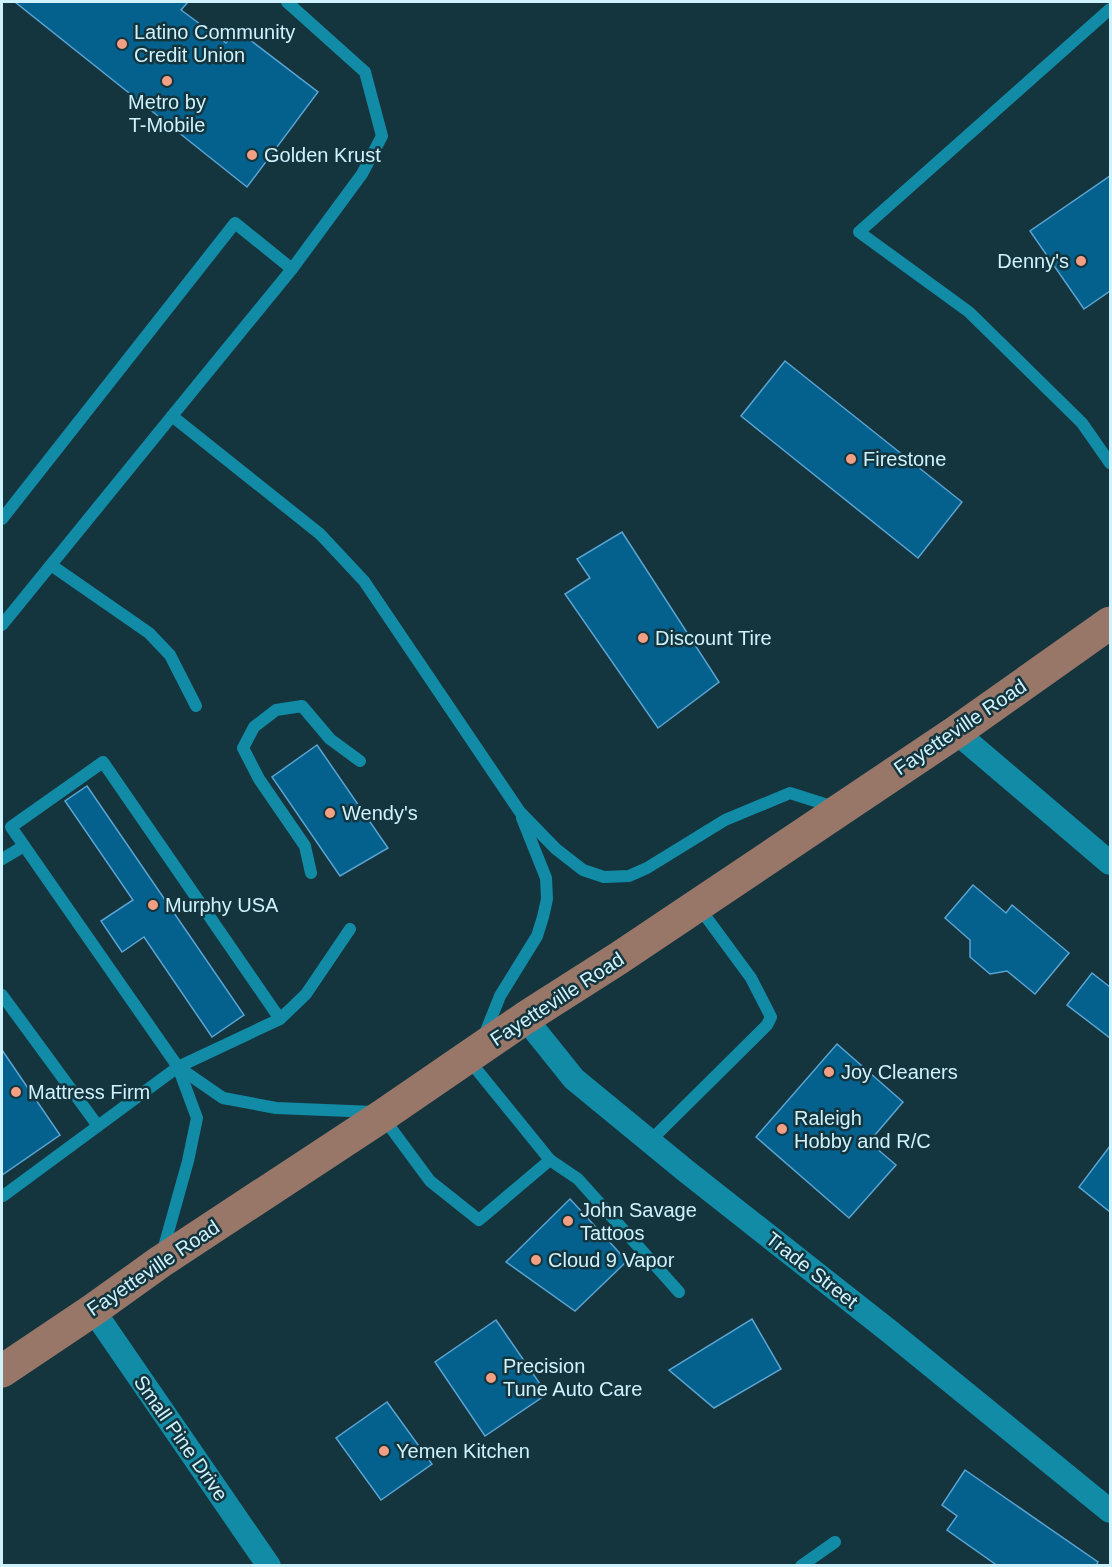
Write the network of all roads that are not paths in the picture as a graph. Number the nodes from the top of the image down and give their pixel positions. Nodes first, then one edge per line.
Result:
1 (286, 2) edge
2 (1110, 9) edge
3 (292, 269) junction
4 (172, 416) junction
5 (1110, 462) edge
6 (2, 519) edge
7 (51, 565) junction
8 (1110, 623) edge
9 (2, 625) edge
10 (196, 706) dead end
11 (956, 732) junction
12 (360, 760) dead end
13 (840, 809) junction
14 (520, 812) junction
15 (24, 846) junction
16 (2, 859) edge
17 (1110, 863) edge
18 (311, 873) dead end
19 (698, 905) junction
20 (350, 930) dead end
21 (2, 995) edge
22 (525, 1018) junction
23 (280, 1019) junction
24 (473, 1054) junction
25 (178, 1068) junction
26 (385, 1114) junction
27 (98, 1126) junction
28 (650, 1141) junction
29 (550, 1160) junction
30 (3, 1196) dead end
31 (160, 1262) junction
32 (679, 1292) dead end
33 (93, 1310) junction
34 (2, 1371) edge
35 (1110, 1511) edge
36 (835, 1542) dead end
37 (269, 1566) edge
38 (801, 1566) edge

1 - 3 lane
2 - 5 lane
3 - 4 lane
3 - 6 lane
4 - 7 lane
4 - 14 lane
7 - 9 lane
7 - 10 lane
8 - 11 highway, Fayetteville Road
11 - 13 highway, Fayetteville Road
11 - 17 street
12 - 18 lane
13 - 14 lane
13 - 19 highway, Fayetteville Road
14 - 24 lane
15 - 16 lane
15 - 23 lane
15 - 25 lane
19 - 22 highway, Fayetteville Road
19 - 28 lane
20 - 23 lane
21 - 27 lane
22 - 24 highway, Fayetteville Road
22 - 28 street, Trade Street
23 - 25 lane
24 - 26 highway, Fayetteville Road
24 - 29 lane
25 - 26 lane
25 - 27 lane
25 - 31 lane
26 - 29 lane
26 - 31 highway, Fayetteville Road
27 - 30 lane
28 - 35 street, Trade Street
29 - 32 lane
31 - 33 highway, Fayetteville Road
33 - 34 highway, Fayetteville Road
33 - 37 street, Small Pine Drive
36 - 38 lane

